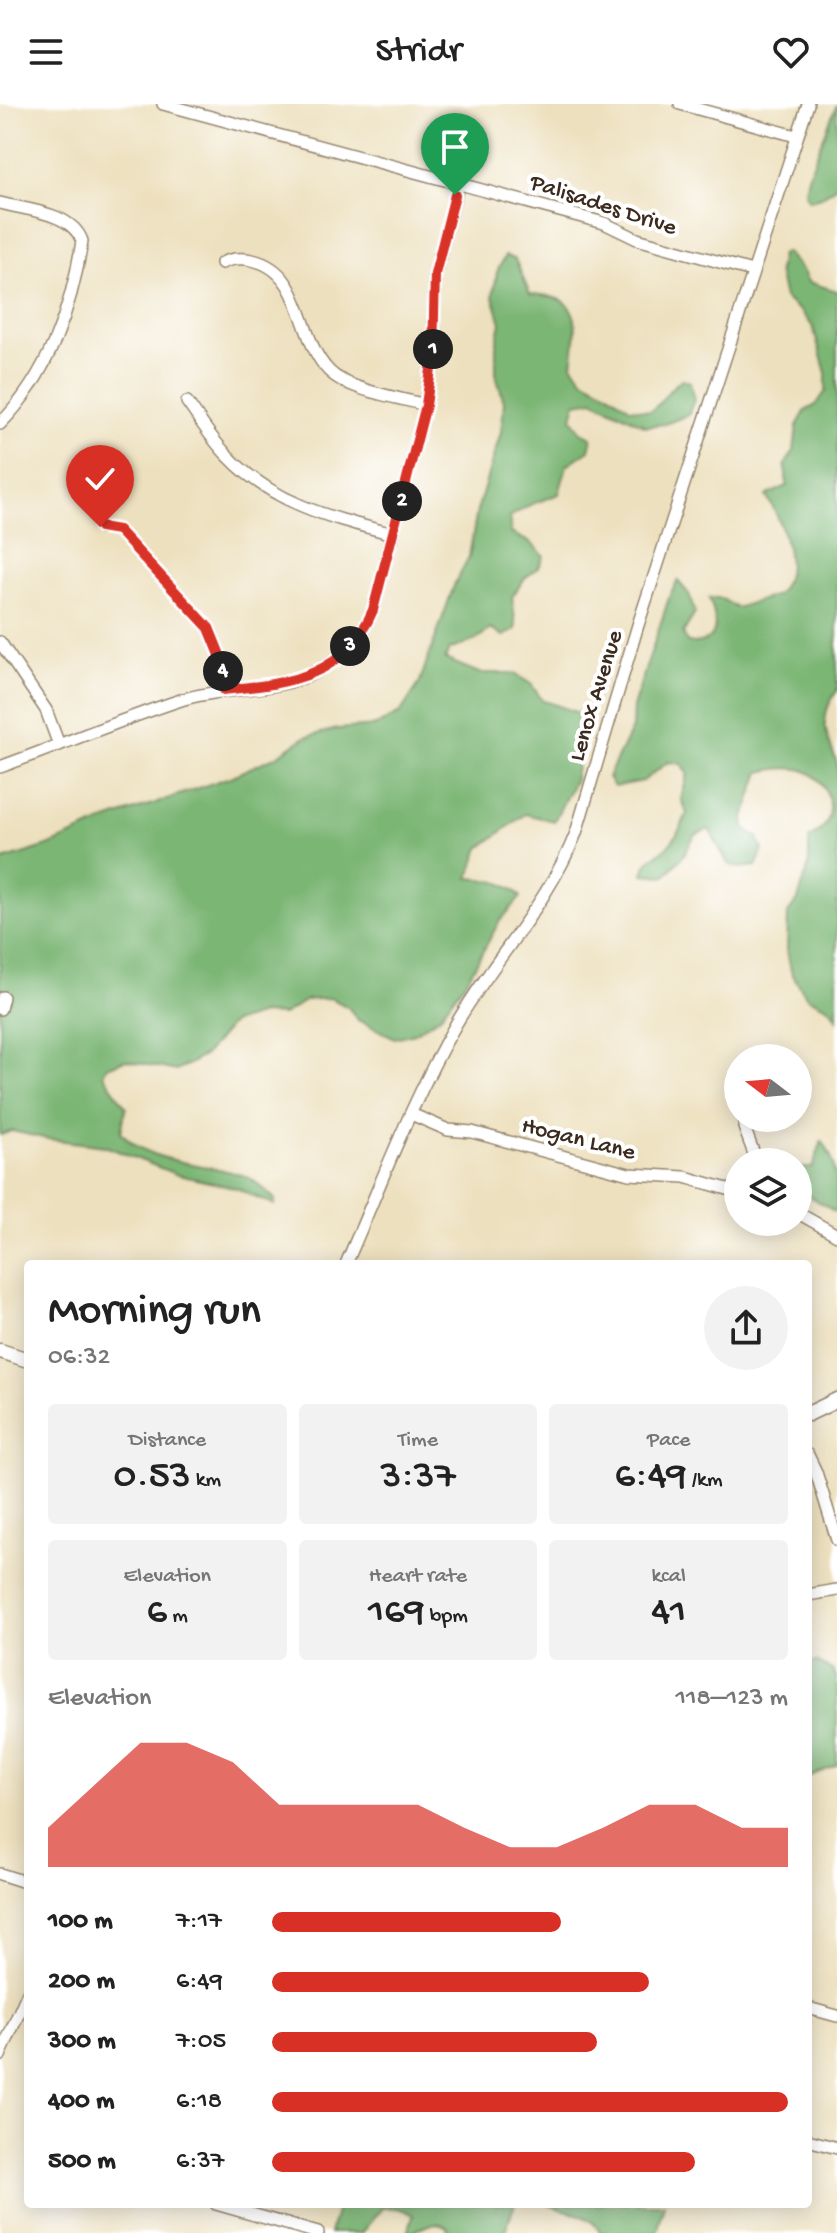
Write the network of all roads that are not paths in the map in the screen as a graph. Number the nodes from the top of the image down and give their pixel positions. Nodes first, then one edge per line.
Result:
1 (163, 104) edge
2 (680, 104) edge
3 (808, 104) edge
4 (796, 136) junction
5 (459, 182) junction
6 (0, 203) edge
7 (222, 263) dead end
8 (752, 271) junction
9 (187, 402) dead end
10 (426, 405) junction
11 (0, 424) edge
12 (100, 527) dead end
13 (393, 534) junction
14 (0, 642) edge
15 (224, 690) junction
16 (59, 745) junction
17 (0, 767) edge
18 (3, 997) dead end
19 (0, 1009) edge
20 (411, 1114) junction
21 (724, 1188) edge
22 (812, 1221) edge
23 (837, 1235) edge
24 (348, 1260) edge
25 (0, 1351) edge
26 (24, 1359) edge
27 (837, 1400) edge
28 (812, 1412) edge
29 (812, 1464) edge
30 (837, 1540) edge
31 (837, 1590) edge
32 (812, 1594) edge
33 (0, 1874) edge
34 (24, 1882) edge
35 (24, 2001) edge
36 (812, 2009) edge
37 (837, 2016) edge
38 (0, 2056) edge
39 (812, 2141) edge
40 (837, 2148) edge
41 (230, 2208) edge
42 (318, 2233) edge

1 - 5 street, Palisades Drive
2 - 4 street
3 - 4 street, Lenox Avenue
4 - 8 street, Lenox Avenue
5 - 8 street, Palisades Drive
5 - 10 street
6 - 11 street
7 - 10 street
8 - 20 street, Lenox Avenue
9 - 13 street
10 - 13 street
12 - 15 street
13 - 15 street
14 - 16 street
15 - 16 street
16 - 17 street
18 - 19 street
20 - 21 street, Hogan Lane
20 - 24 street, Lenox Avenue
22 - 23 street
25 - 26 main road
27 - 28 main road
29 - 30 street
31 - 32 street
33 - 34 street
35 - 38 street
36 - 37 street
39 - 40 street
41 - 42 street

